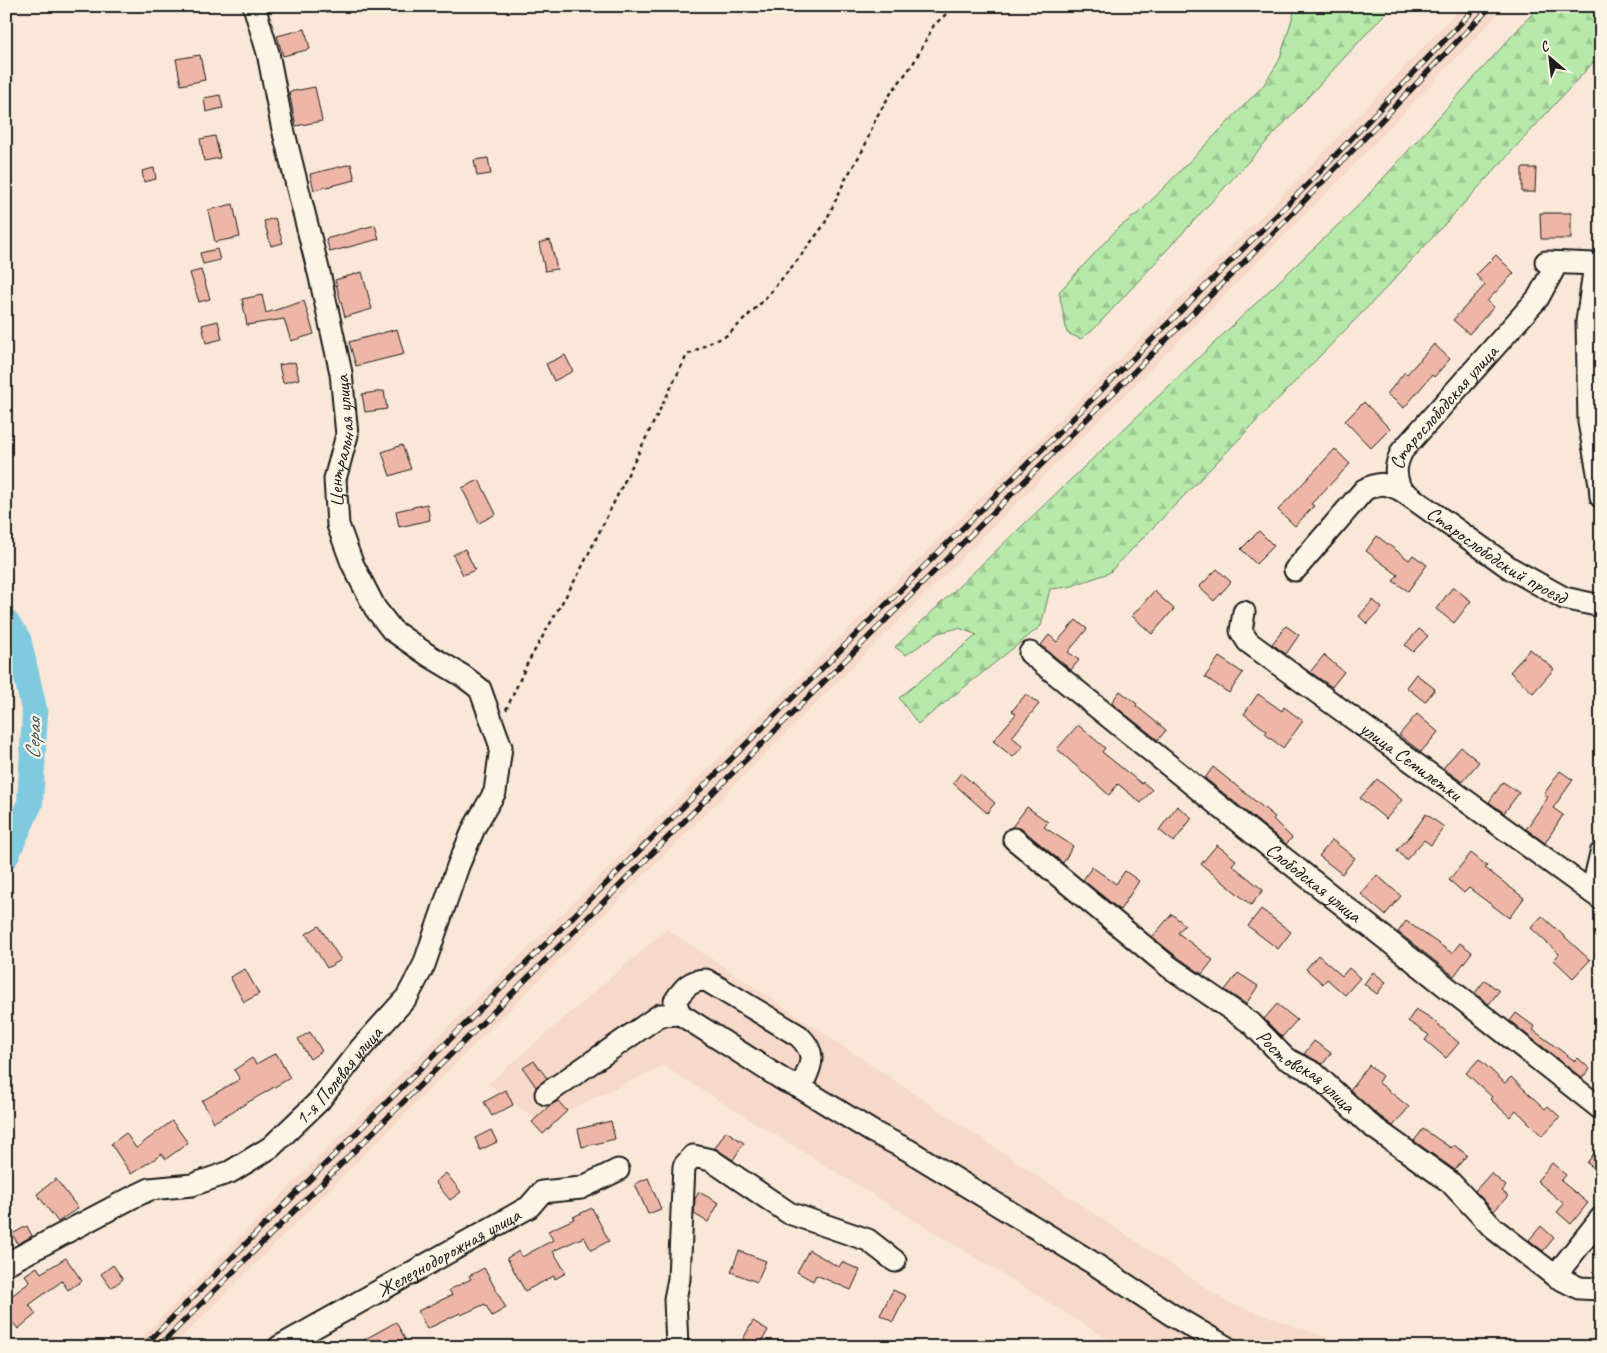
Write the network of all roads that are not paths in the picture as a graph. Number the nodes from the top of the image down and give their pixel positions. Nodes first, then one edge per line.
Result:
1 (254, 6) edge
2 (1598, 263) edge
3 (1401, 490) junction
4 (1601, 497) edge
5 (1295, 570) dead end
6 (1601, 606) edge
7 (1244, 612) dead end
8 (1030, 653) dead end
9 (496, 732) joint
10 (1014, 840) dead end
11 (1601, 853) edge
12 (1596, 895) edge
13 (680, 1014) junction
14 (801, 1088) junction
15 (546, 1094) dead end
16 (1601, 1109) edge
17 (618, 1170) dead end
18 (1601, 1218) edge
19 (895, 1261) dead end
20 (6, 1264) edge
21 (1555, 1276) junction
22 (1601, 1289) edge
23 (279, 1347) edge
24 (678, 1347) edge
25 (1226, 1347) edge

1 - 9 street, Центральная улица
2 - 3 street, Старослободская улица
2 - 4 street, Старослободская улица
3 - 5 street, Старослободская улица
3 - 6 street, Старослободский проезд
7 - 12 street, улица Семилетки
8 - 16 street, Слободская улица
9 - 20 street, 1-я Полевая улица
10 - 21 street, Ростовская улица
11 - 12 street
13 - 14 street
13 - 14 street
13 - 15 street
14 - 25 street
17 - 23 street, Железнодорожная улица
18 - 21 street
19 - 24 street
21 - 22 street, Ростовская улица

